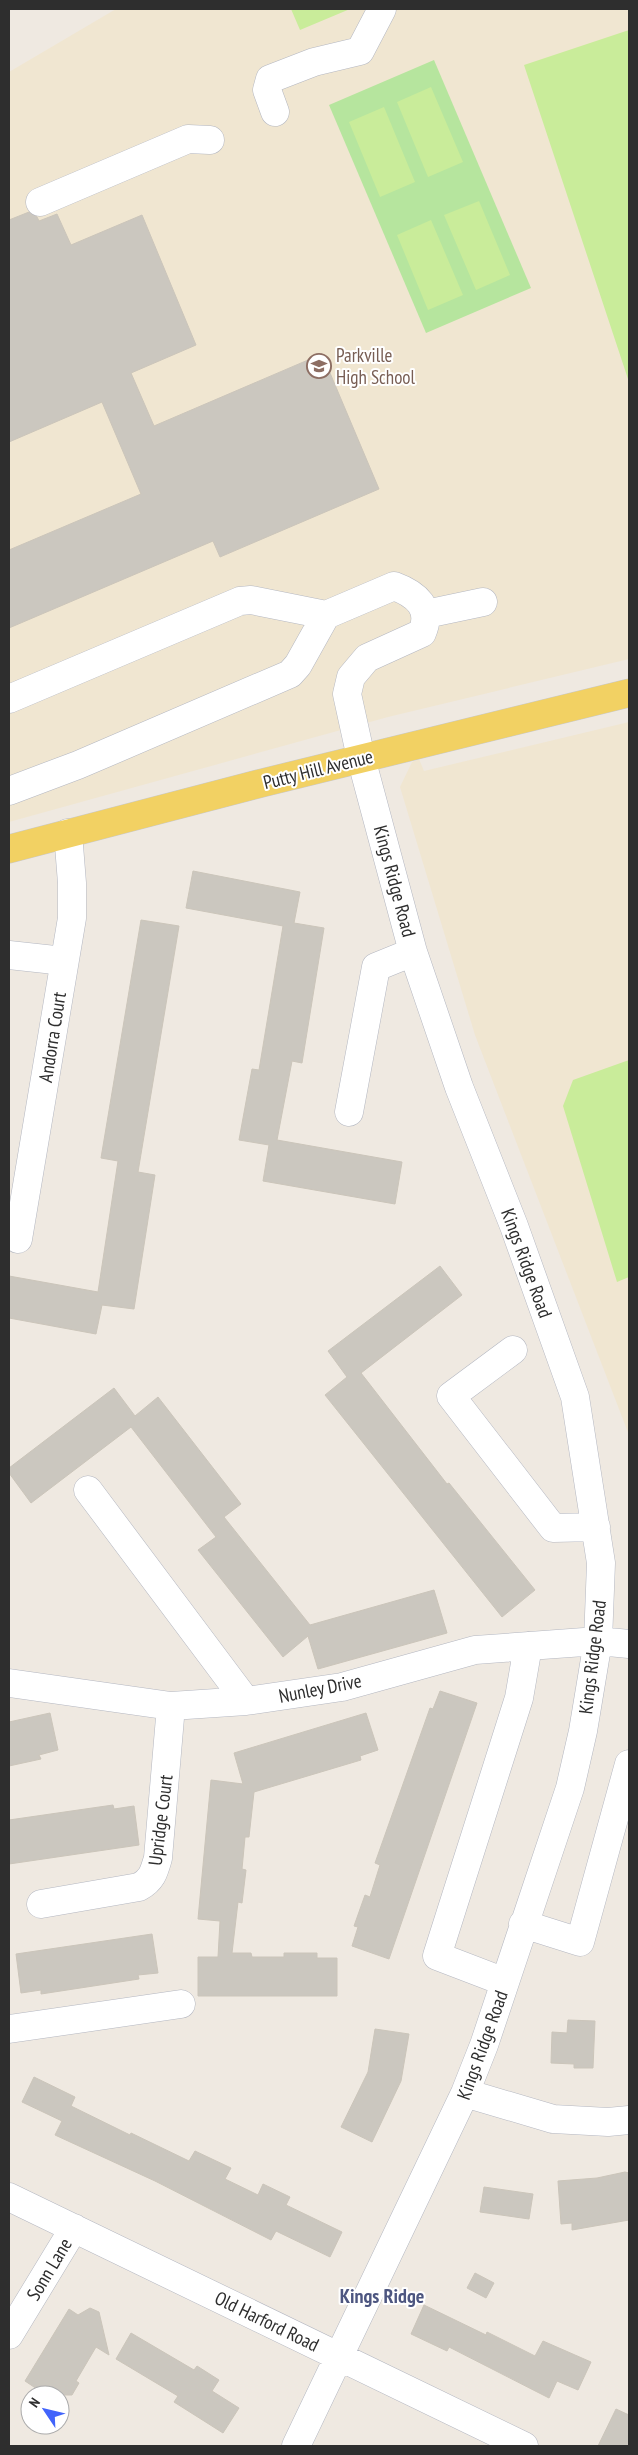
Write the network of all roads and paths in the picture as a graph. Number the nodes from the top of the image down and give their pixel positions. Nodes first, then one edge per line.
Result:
1 (382, 9) edge
2 (275, 112) dead end
3 (210, 140) dead end
4 (40, 202) dead end
5 (484, 602) dead end
6 (426, 614) junction
7 (326, 615) junction
8 (629, 693) edge
9 (9, 699) edge
10 (361, 758) junction
11 (9, 791) edge
12 (68, 834) junction
13 (9, 849) edge
14 (413, 952) junction
15 (9, 956) edge
16 (64, 961) junction
17 (349, 1112) dead end
18 (18, 1239) dead end
19 (513, 1350) dead end
20 (88, 1490) dead end
21 (596, 1527) junction
22 (598, 1642) junction
23 (629, 1644) edge
24 (528, 1646) junction
25 (9, 1683) edge
26 (246, 1701) junction
27 (172, 1706) junction
28 (629, 1764) edge
29 (41, 1904) dead end
30 (523, 1924) junction
31 (505, 1982) junction
32 (181, 2004) dead end
33 (9, 2029) edge
34 (465, 2094) junction
35 (629, 2120) edge
36 (9, 2197) edge
37 (74, 2228) junction
38 (9, 2335) edge
39 (340, 2356) junction
40 (296, 2446) edge
41 (524, 2446) edge

1 - 2 street
3 - 4 street
5 - 6 street
6 - 7 street
6 - 10 street, Kings Ridge Road
7 - 9 street
7 - 11 street
8 - 10 main road, Putty Hill Avenue
10 - 12 main road, Putty Hill Avenue
10 - 14 street, Kings Ridge Road
12 - 13 main road, Putty Hill Avenue
12 - 16 street, Andorra Court
14 - 17 street
14 - 21 street, Kings Ridge Road
15 - 16 street
16 - 18 street, Andorra Court
19 - 21 street
20 - 26 street
21 - 22 street, Kings Ridge Road
22 - 23 street, Nunley Drive
22 - 24 street, Nunley Drive
22 - 30 street, Kings Ridge Road
24 - 26 street, Nunley Drive
24 - 31 street
25 - 27 street, Nunley Drive
26 - 27 street, Nunley Drive
27 - 29 street, Upridge Court
28 - 30 street
30 - 31 street, Kings Ridge Road
31 - 34 street, Kings Ridge Road
32 - 33 street
34 - 35 street
34 - 39 street, Kings Ridge Road
36 - 37 street, Old Harford Road
37 - 38 street, Sonn Lane
37 - 39 street, Old Harford Road
39 - 40 street, Kings Ridge Road
39 - 41 street, Old Harford Road

